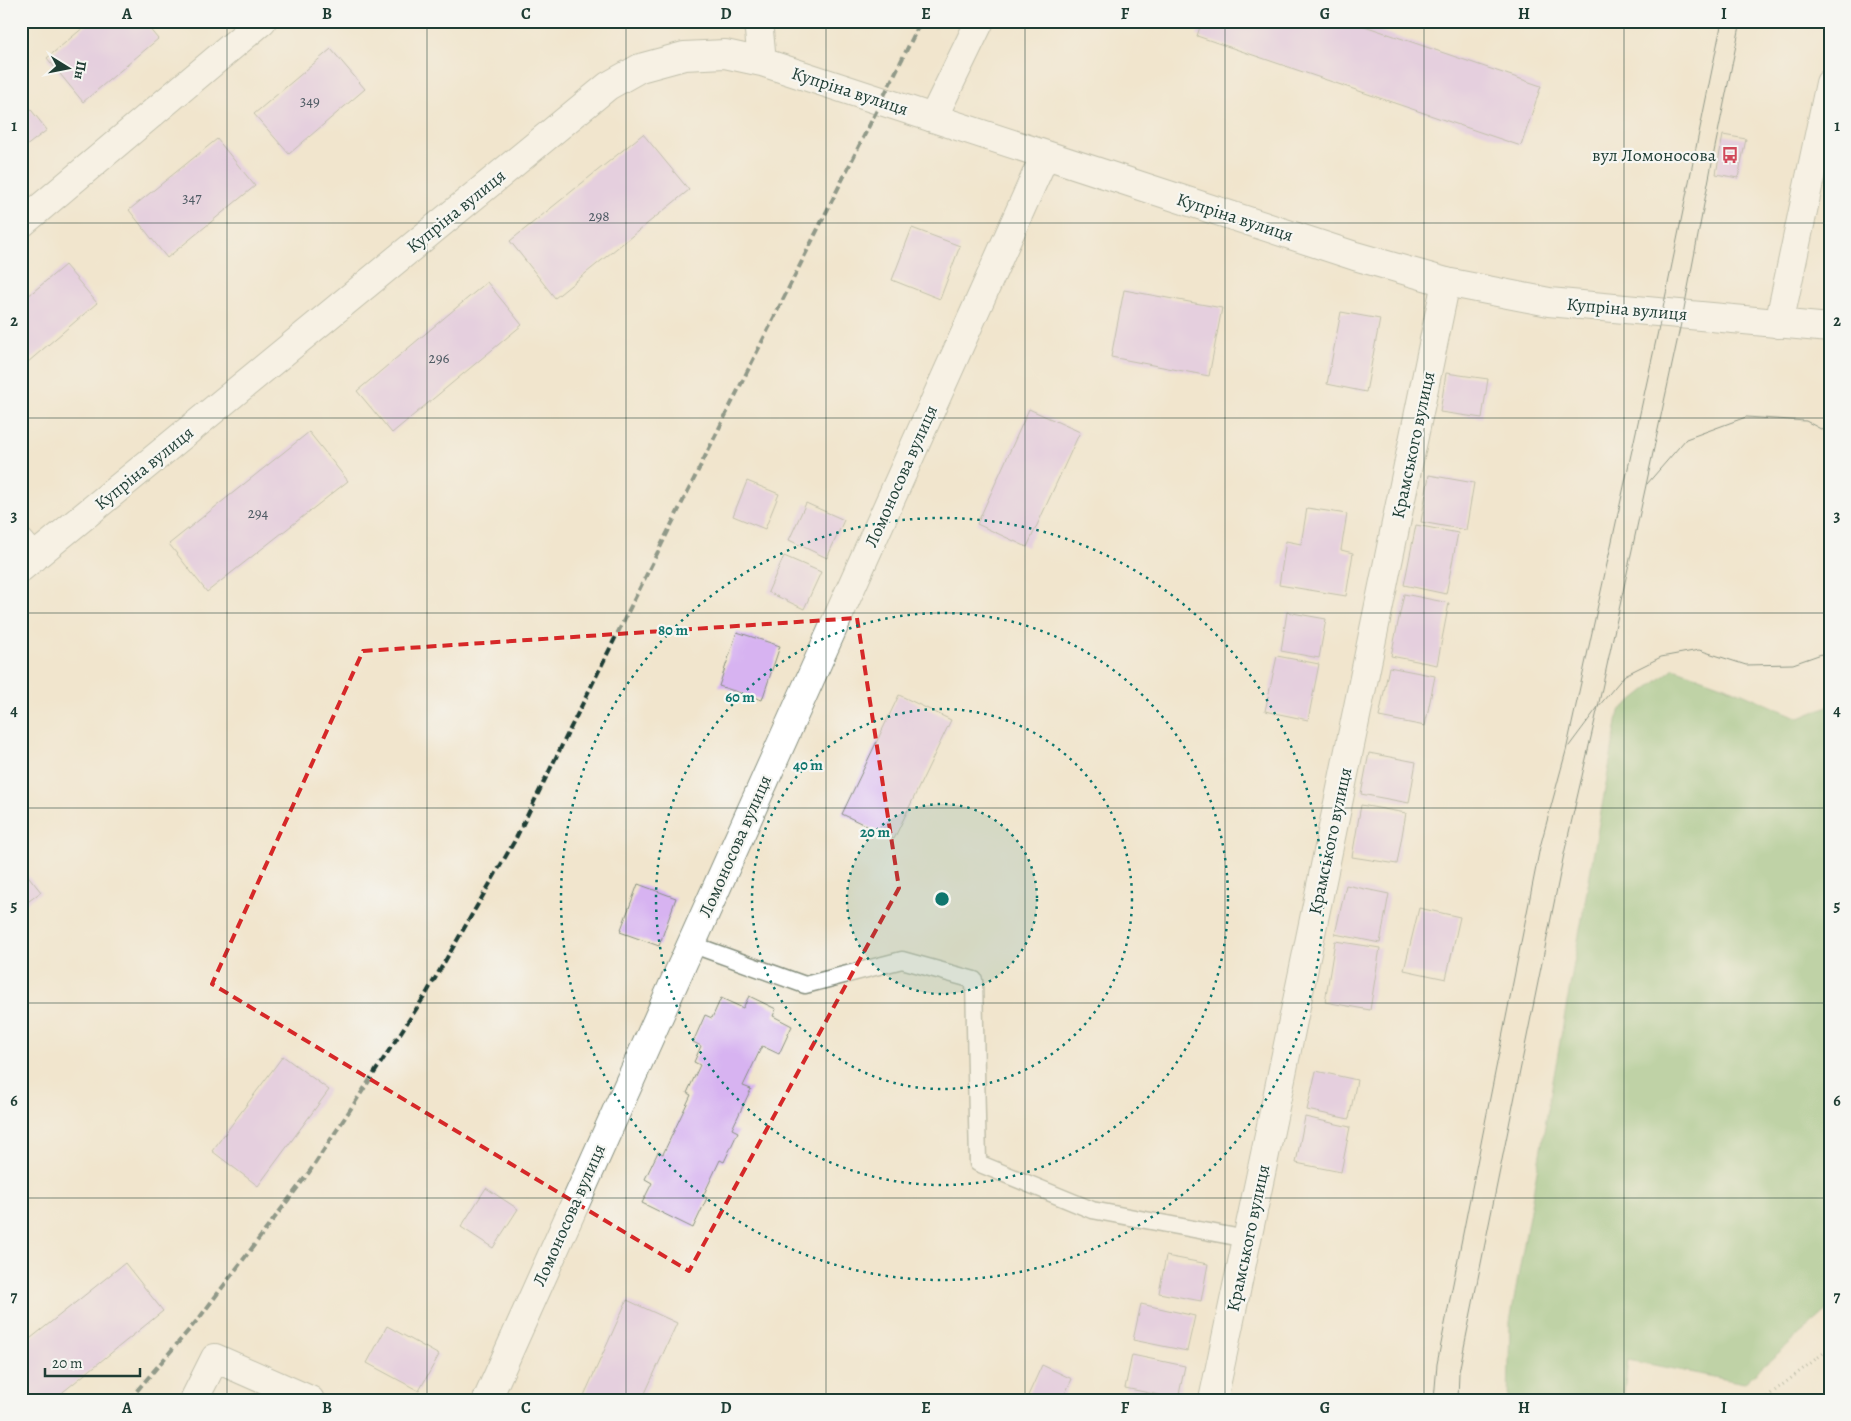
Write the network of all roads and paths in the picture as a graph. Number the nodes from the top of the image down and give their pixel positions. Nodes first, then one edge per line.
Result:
1 (262, 21) edge
2 (758, 21) edge
3 (980, 21) edge
4 (762, 62) junction
5 (1830, 83) edge
6 (933, 118) junction
7 (1045, 155) junction
8 (21, 224) edge
9 (1446, 282) junction
10 (1779, 324) junction
11 (1830, 328) edge
12 (26, 557) edge
13 (691, 944) junction
14 (1247, 1239) junction
15 (1830, 1348) edge
16 (194, 1400) edge
17 (310, 1400) edge
18 (487, 1400) edge
19 (1213, 1400) edge
20 (1764, 1400) edge

1 - 8 street
2 - 4 street
3 - 6 street
4 - 6 street, Купріна вулиця
4 - 12 street, Купріна вулиця
5 - 10 street
6 - 7 street, Купріна вулиця
7 - 9 street, Купріна вулиця
7 - 13 street, Ломоносова вулиця
9 - 10 street, Купріна вулиця
9 - 14 street, Крамського вулиця
10 - 11 street, Купріна вулиця
13 - 14 lane
13 - 18 street, Ломоносова вулиця
14 - 19 street, Крамського вулиця
15 - 20 path
16 - 17 street

